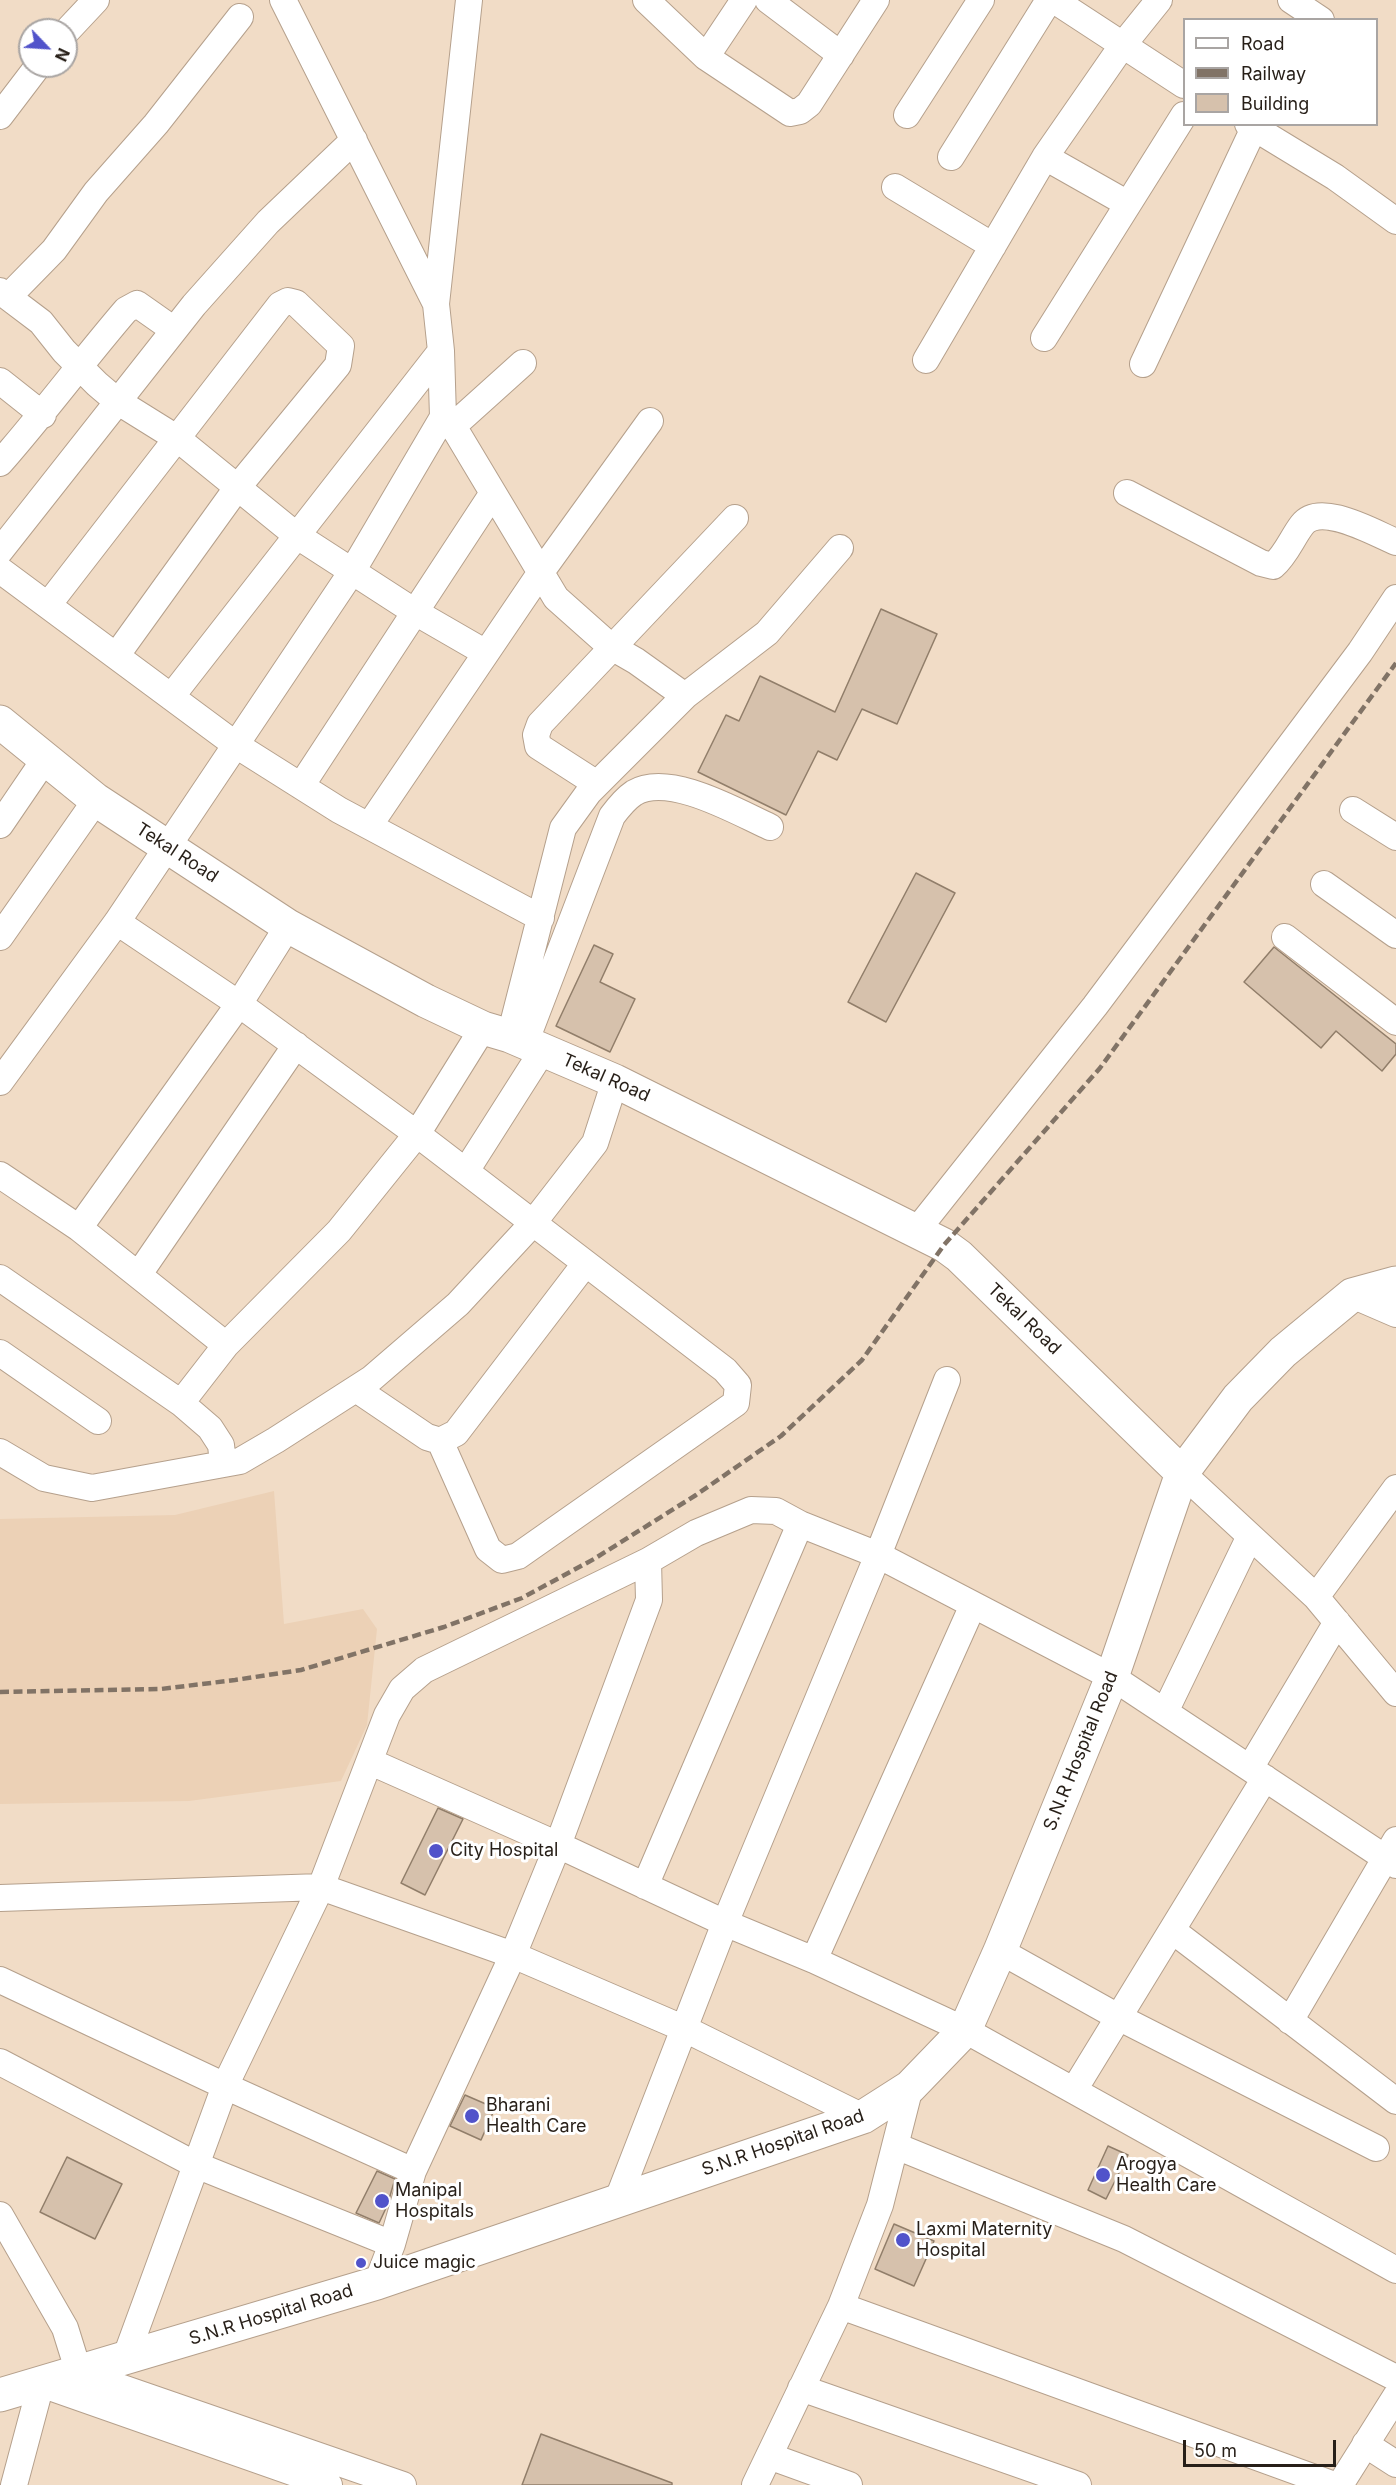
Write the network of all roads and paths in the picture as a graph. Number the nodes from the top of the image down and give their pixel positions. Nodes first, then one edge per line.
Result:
1 (96, 0) edge
2 (283, 0) edge
3 (469, 0) edge
4 (646, 0) edge
5 (744, 0) edge
6 (768, 0) edge
7 (876, 0) edge
8 (981, 0) edge
9 (1049, 0) edge
10 (1054, 0) edge
11 (1159, 0) edge
12 (1291, 0) edge
13 (240, 17) dead end
14 (1318, 18) edge
15 (78, 19) edge
16 (1122, 46) junction
17 (841, 55) junction
18 (706, 57) junction
19 (29, 78) edge
20 (1183, 84) edge
21 (907, 115) dead end
22 (0, 116) edge
23 (1183, 118) edge
24 (1262, 129) edge
25 (354, 140) junction
26 (951, 157) dead end
27 (1045, 157) junction
28 (895, 187) dead end
29 (1128, 204) junction
30 (1396, 221) edge
31 (993, 246) junction
32 (4, 294) edge
33 (436, 304) junction
34 (174, 330) junction
35 (1044, 338) dead end
36 (441, 351) junction
37 (926, 360) dead end
38 (523, 363) dead end
39 (1143, 364) dead end
40 (78, 366) junction
41 (0, 381) edge
42 (117, 401) junction
43 (43, 415) junction
44 (650, 421) dead end
45 (448, 422) junction
46 (178, 440) junction
47 (0, 463) edge
48 (237, 488) junction
49 (494, 493) junction
50 (1127, 493) dead end
51 (735, 518) dead end
52 (296, 535) junction
53 (1396, 542) edge
54 (840, 548) dead end
55 (0, 551) edge
56 (0, 570) edge
57 (353, 570) junction
58 (541, 572) junction
59 (1396, 598) edge
60 (48, 606) junction
61 (415, 612) junction
62 (610, 646) junction
63 (486, 653) junction
64 (116, 656) junction
65 (685, 696) junction
66 (171, 697) junction
67 (0, 722) edge
68 (236, 745) junction
69 (45, 759) junction
70 (597, 784) junction
71 (301, 786) junction
72 (96, 800) junction
73 (1353, 810) dead end
74 (3, 813) edge
75 (369, 826) junction
76 (770, 827) dead end
77 (1396, 837) edge
78 (167, 848) junction
79 (1324, 884) dead end
80 (541, 918) junction
81 (5, 921) edge
82 (117, 922) junction
83 (1392, 924) edge
84 (288, 926) junction
85 (1285, 937) dead end
86 (239, 1004) junction
87 (1396, 1022) edge
88 (515, 1039) junction
89 (296, 1045) junction
90 (615, 1081) junction
91 (0, 1082) edge
92 (417, 1134) junction
93 (466, 1172) junction
94 (0, 1175) edge
95 (533, 1223) junction
96 (79, 1228) junction
97 (918, 1230) junction
98 (585, 1264) junction
99 (139, 1274) junction
100 (0, 1278) edge
101 (1396, 1282) edge
102 (1352, 1295) junction
103 (1396, 1314) edge
104 (226, 1345) junction
105 (0, 1353) edge
106 (947, 1380) dead end
107 (356, 1389) junction
108 (181, 1403) junction
109 (98, 1421) dead end
110 (440, 1441) junction
111 (0, 1452) edge
112 (224, 1464) junction
113 (1182, 1473) junction
114 (1396, 1488) edge
115 (800, 1524) junction
116 (1250, 1536) junction
117 (878, 1555) junction
118 (648, 1561) junction
119 (1316, 1597) junction
120 (974, 1605) junction
121 (1337, 1622) junction
122 (1112, 1677) junction
123 (1396, 1693) edge
124 (1165, 1712) junction
125 (371, 1762) junction
126 (1258, 1773) junction
127 (558, 1845) junction
128 (1392, 1854) edge
129 (645, 1886) junction
130 (321, 1887) junction
131 (0, 1898) edge
132 (725, 1923) junction
133 (1173, 1931) junction
134 (1000, 1951) junction
135 (513, 1955) junction
136 (814, 1960) junction
137 (0, 1980) edge
138 (1120, 2018) junction
139 (1290, 2021) junction
140 (685, 2029) junction
141 (965, 2030) junction
142 (0, 2062) edge
143 (225, 2086) junction
144 (909, 2087) junction
145 (1074, 2090) junction
146 (1396, 2101) edge
147 (863, 2117) junction
148 (896, 2146) junction
149 (1377, 2148) dead end
150 (196, 2165) junction
151 (413, 2171) junction
152 (618, 2199) junction
153 (0, 2216) edge
154 (392, 2244) junction
155 (1396, 2270) edge
156 (377, 2283) junction
157 (841, 2306) junction
158 (126, 2359) junction
159 (79, 2373) junction
160 (1396, 2378) edge
161 (41, 2384) junction
162 (801, 2388) junction
163 (0, 2395) edge
164 (1396, 2396) edge
165 (1365, 2444) junction
166 (769, 2456) junction
167 (1396, 2464) edge
168 (14, 2485) edge
169 (329, 2485) edge
170 (403, 2485) edge
171 (755, 2485) edge
172 (849, 2485) edge
173 (1078, 2485) edge
174 (1334, 2485) edge
175 (1340, 2485) edge

1 - 15 street
2 - 25 street
3 - 33 street
4 - 18 street
5 - 18 street
6 - 17 street
7 - 17 street
8 - 21 street
9 - 26 street
10 - 16 street
11 - 16 street
12 - 14 street
13 - 32 street
16 - 20 street
16 - 27 street
17 - 18 street
19 - 22 street
23 - 29 street
24 - 30 street
24 - 39 street
25 - 33 street
25 - 34 street
27 - 29 street
27 - 31 street
28 - 31 street
29 - 35 street
31 - 37 street
32 - 40 street
33 - 36 street
34 - 40 street
34 - 42 street
36 - 45 street
36 - 52 street
38 - 45 street
40 - 42 street
40 - 43 street
41 - 43 street
42 - 46 street
42 - 55 street
43 - 47 street
44 - 58 street
45 - 49 street
45 - 57 street
46 - 48 street
46 - 48 street
46 - 60 street
48 - 52 street
48 - 64 street
49 - 58 street
49 - 61 street
50 - 53 street
51 - 62 street
52 - 57 street
52 - 66 street
54 - 65 street
56 - 60 street
57 - 61 street
57 - 68 street
58 - 62 street
58 - 63 street
59 - 97 street
60 - 64 street
61 - 63 street
61 - 71 street
62 - 65 street
62 - 70 street
63 - 75 street
64 - 66 street
65 - 70 street
66 - 68 street
67 - 69 main road, Tekal Road
68 - 71 street
68 - 78 street
69 - 72 main road, Tekal Road
69 - 74 street
70 - 80 street
71 - 75 street
72 - 78 main road, Tekal Road
72 - 81 street
73 - 77 street
75 - 80 street
76 - 88 street
78 - 82 street
78 - 84 main road, Tekal Road
79 - 83 street
80 - 88 street
82 - 86 street
82 - 91 street
84 - 86 street
84 - 88 main road, Tekal Road
85 - 87 street
86 - 89 street
86 - 96 street
88 - 90 main road, Tekal Road
88 - 92 street
88 - 93 street
89 - 92 street
89 - 99 street
90 - 95 street
90 - 97 main road, Tekal Road
92 - 93 street
92 - 104 street
93 - 95 street
94 - 96 street
95 - 98 street
95 - 107 street
96 - 99 street
97 - 113 main road, Tekal Road
98 - 110 street
98 - 110 street
99 - 104 street
100 - 108 street
101 - 102 main road, S.N.R Hospital Road
102 - 103 street
102 - 113 main road, S.N.R Hospital Road
104 - 108 street
105 - 109 street
106 - 117 street
107 - 110 street
107 - 112 street
108 - 112 street
111 - 112 street
113 - 116 street
113 - 122 main road, S.N.R Hospital Road
114 - 119 street
115 - 117 street
115 - 118 street
115 - 129 street
116 - 119 street
116 - 124 street
117 - 120 street
117 - 132 street
118 - 125 street
118 - 127 street
119 - 121 street
120 - 122 street
120 - 136 street
121 - 123 street
121 - 126 street
122 - 124 street
122 - 134 main road, S.N.R Hospital Road
124 - 126 street
125 - 127 street
125 - 130 street
126 - 128 street
126 - 133 street
127 - 129 street
127 - 135 street
128 - 139 street
129 - 132 street
130 - 131 street
130 - 135 street
130 - 143 street
132 - 136 street
132 - 140 street
133 - 138 street
133 - 139 street
134 - 138 street
134 - 141 main road, S.N.R Hospital Road
135 - 140 street
135 - 151 street
136 - 141 street
137 - 143 street
138 - 145 street
138 - 149 street
139 - 146 street
140 - 147 street
140 - 152 street
141 - 144 main road, S.N.R Hospital Road
141 - 145 street
142 - 150 street
143 - 150 street
143 - 151 street
144 - 147 main road, S.N.R Hospital Road
144 - 148 street
145 - 155 street
147 - 152 main road, S.N.R Hospital Road
148 - 157 street
148 - 160 street
150 - 154 street
150 - 158 street
151 - 154 street
152 - 156 main road, S.N.R Hospital Road
153 - 159 street
154 - 156 street
156 - 158 main road, S.N.R Hospital Road
157 - 162 street
157 - 174 street
158 - 159 main road, S.N.R Hospital Road
159 - 161 main road, S.N.R Hospital Road
159 - 170 street
161 - 163 main road, S.N.R Hospital Road
161 - 168 street
161 - 169 street
162 - 166 street
162 - 173 street
164 - 165 street
165 - 167 street
165 - 175 street
166 - 171 street
166 - 172 street

